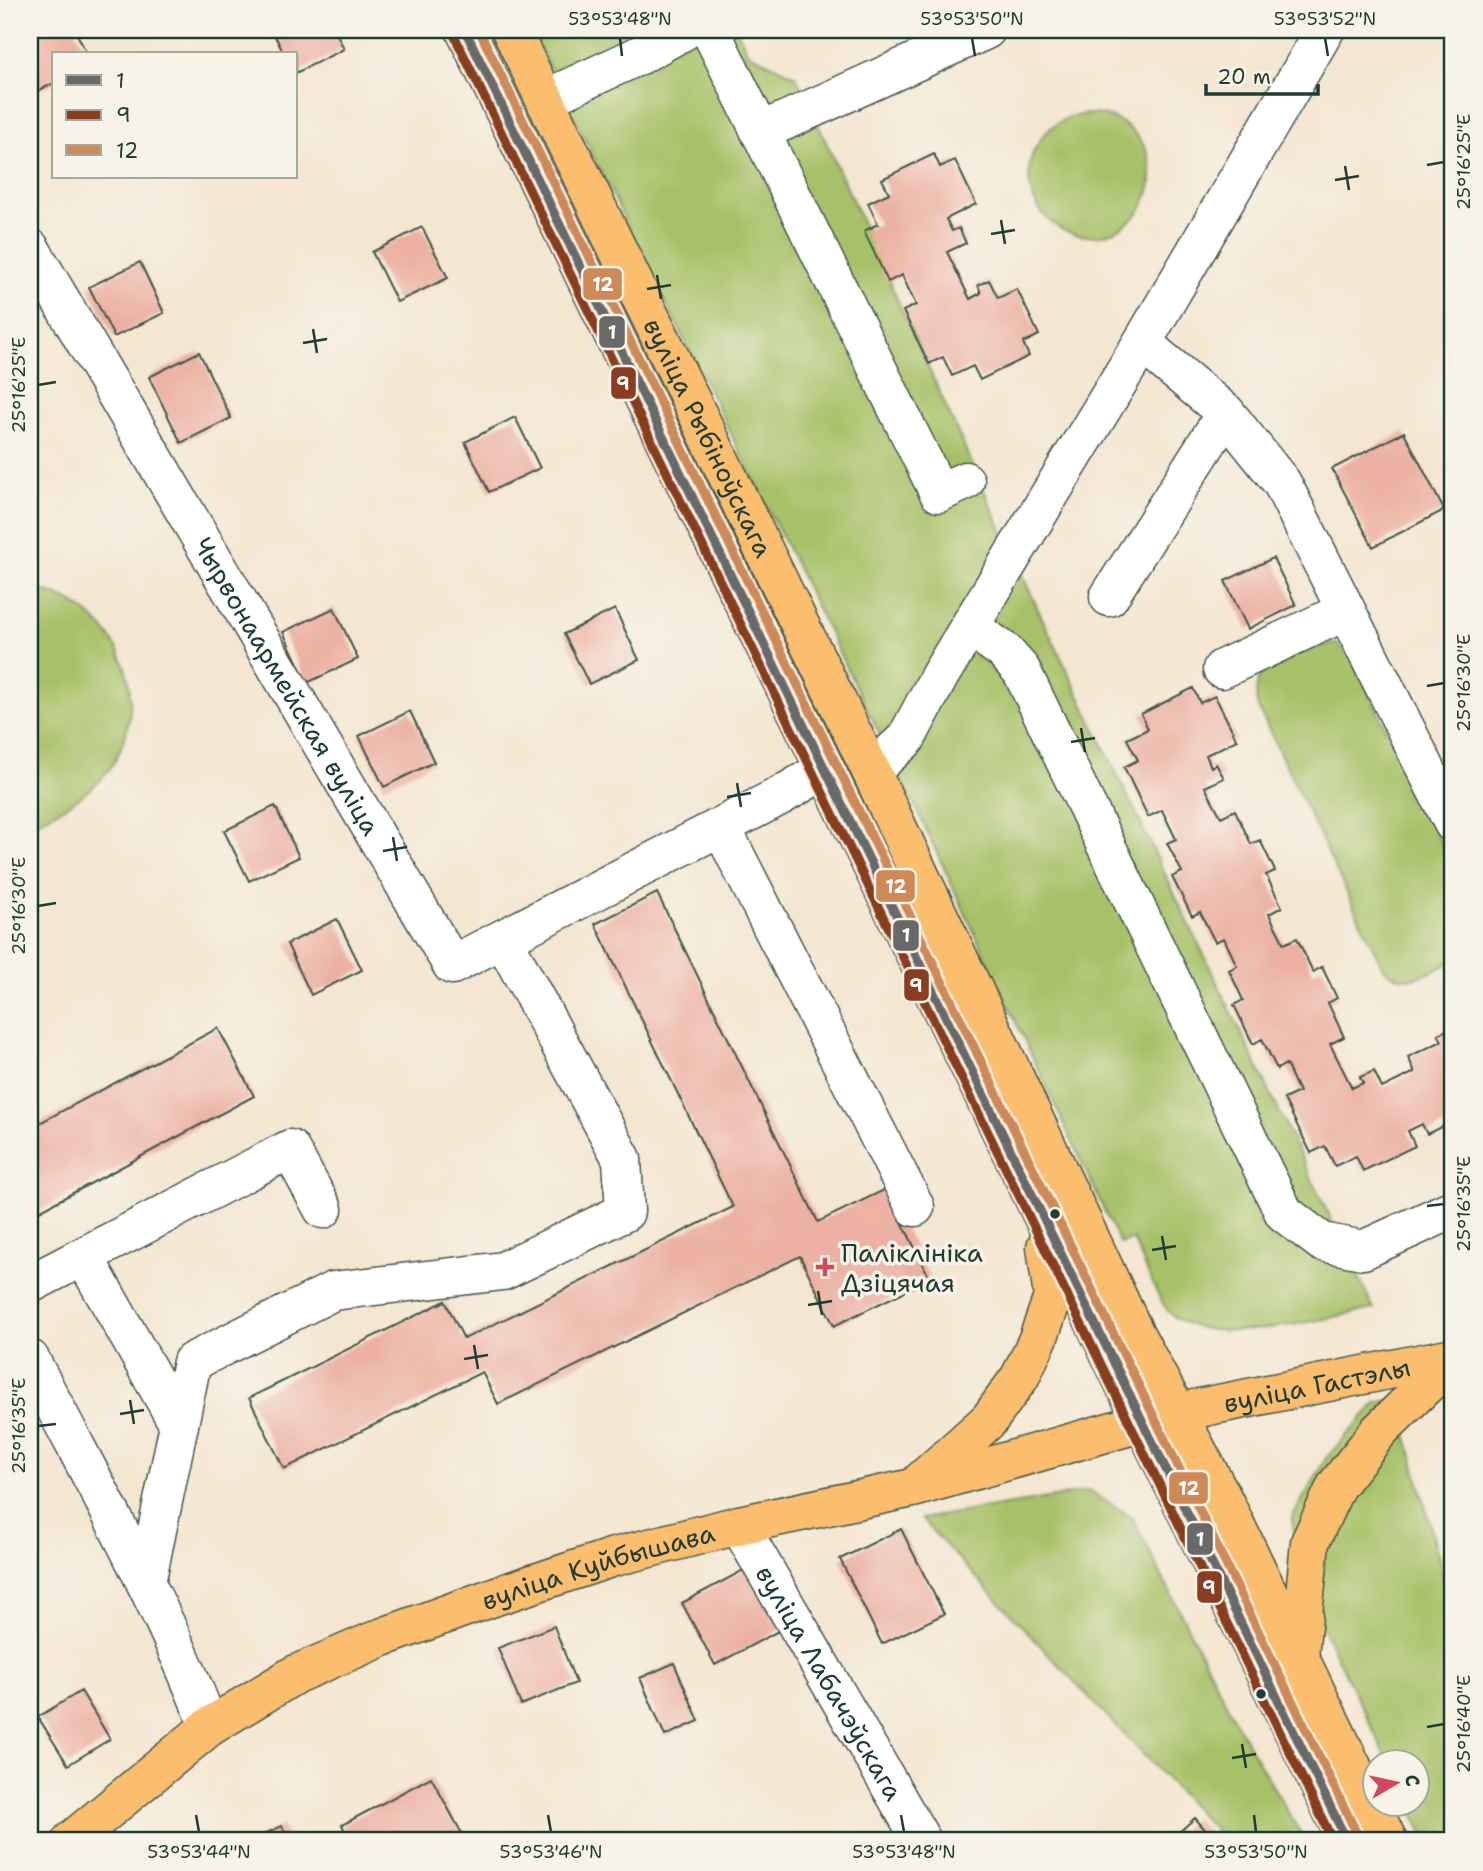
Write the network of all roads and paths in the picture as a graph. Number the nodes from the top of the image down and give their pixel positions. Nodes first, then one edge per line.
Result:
1 (466, 30) edge
2 (511, 30) edge
3 (685, 30) edge
4 (710, 30) edge
5 (986, 30) edge
6 (1325, 30) edge
7 (545, 99) junction
8 (760, 132) junction
9 (30, 248) edge
10 (1142, 343) junction
11 (1226, 413) junction
12 (965, 481) dead end
13 (1110, 597) dead end
14 (1346, 611) junction
15 (970, 627) junction
16 (1222, 669) dead end
17 (824, 770) junction
18 (871, 771) junction
19 (1453, 823) edge
20 (721, 827) junction
21 (503, 939) junction
22 (915, 1207) dead end
23 (323, 1209) dead end
24 (1453, 1209) edge
25 (1043, 1220) junction
26 (84, 1257) junction
27 (30, 1284) edge
28 (1453, 1358) edge
29 (30, 1359) edge
30 (1179, 1412) junction
31 (1142, 1422) junction
32 (179, 1425) junction
33 (913, 1488) junction
34 (739, 1525) junction
35 (146, 1583) junction
36 (1299, 1657) junction
37 (209, 1727) junction
38 (71, 1841) edge
39 (922, 1841) edge
40 (1347, 1841) edge
41 (1388, 1841) edge

1 - 17 main road, вуліца Рыбіноўскага
2 - 7 main road, вуліца Рыбіноўскага
3 - 7 street
4 - 8 street
5 - 8 street
6 - 10 street
7 - 18 main road, вуліца Рыбіноўскага
8 - 12 street
9 - 21 street, Чырвонаармейская вуліца
10 - 11 street
10 - 15 street
11 - 13 street
11 - 14 street
14 - 16 street
14 - 19 street
15 - 18 street
15 - 24 street
17 - 20 street, Чырвонаармейская вуліца
17 - 25 main road
18 - 30 main road
20 - 21 street, Чырвонаармейская вуліца
20 - 22 street
21 - 32 street
23 - 26 street
25 - 31 main road
25 - 33 main road
26 - 27 street
26 - 32 street
28 - 30 main road, вуліца Гастэлы
28 - 36 main road
29 - 35 street
30 - 31 main road, вуліца Куйбышава
30 - 36 main road
31 - 33 main road, вуліца Куйбышава
31 - 40 main road
32 - 35 street
33 - 34 main road, вуліца Куйбышава
34 - 37 main road, вуліца Куйбышава
34 - 39 street, вуліца Лабачэўскага
35 - 37 street
36 - 41 main road
37 - 38 main road, вуліца Куйбышава

